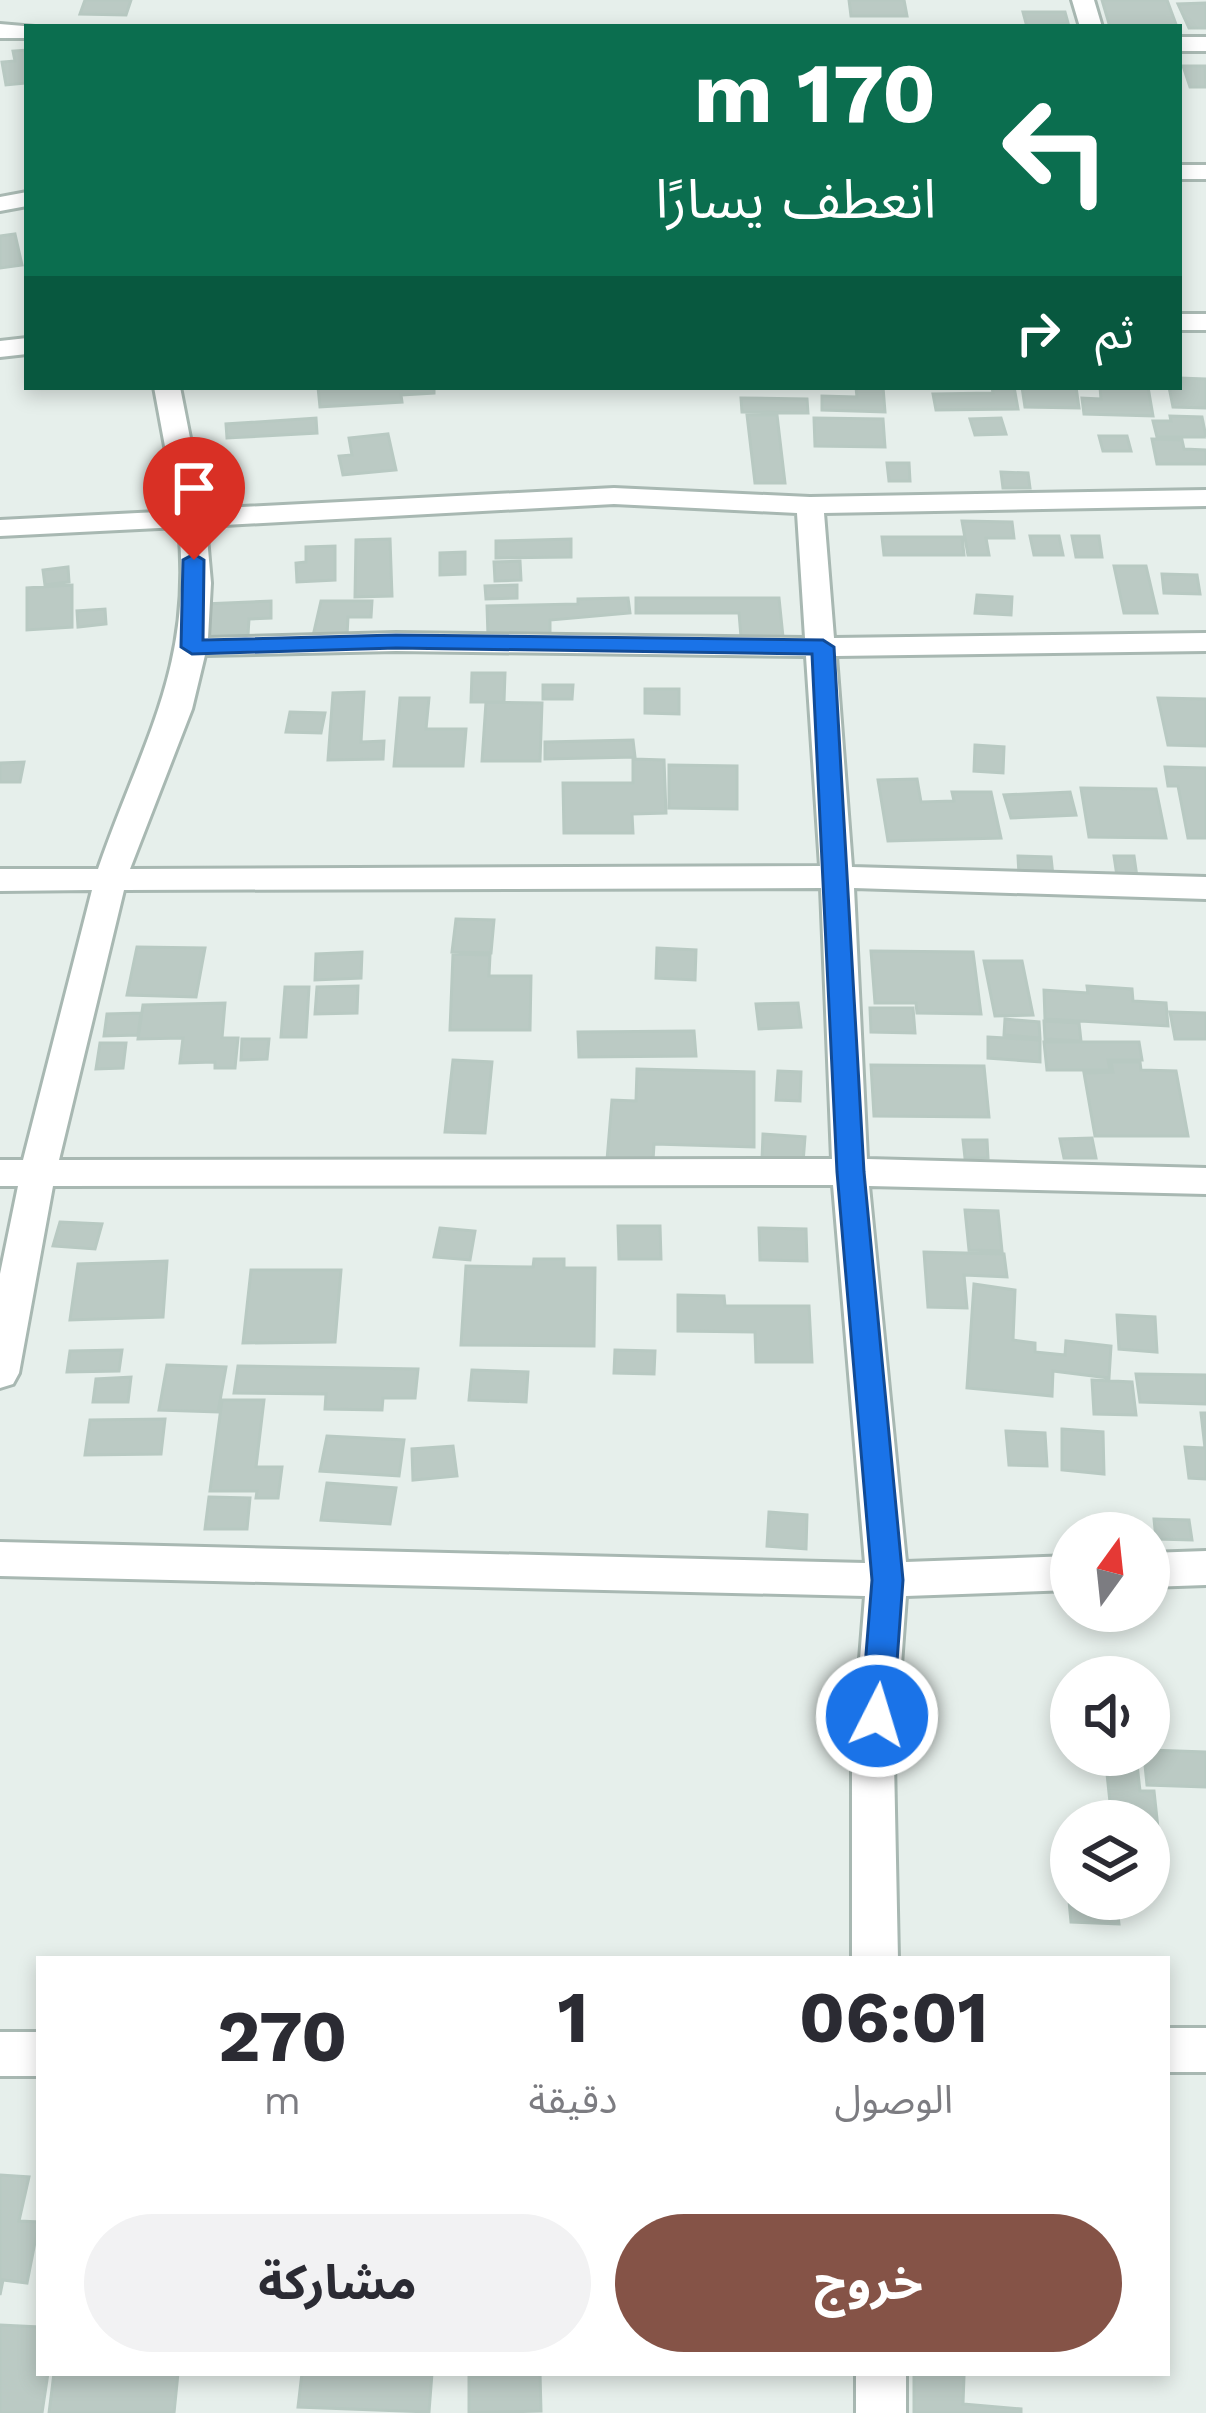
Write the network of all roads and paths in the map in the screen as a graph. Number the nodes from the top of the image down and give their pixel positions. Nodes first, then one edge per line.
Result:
1 (168, 390) edge
2 (1206, 497) edge
3 (811, 506) junction
4 (195, 517) junction
5 (0, 528) edge
6 (1206, 642) edge
7 (192, 647) junction
8 (823, 647) junction
9 (837, 877) junction
10 (0, 880) edge
11 (111, 880) junction
12 (1206, 888) edge
13 (38, 1171) junction
14 (850, 1172) junction
15 (0, 1173) edge
16 (1206, 1181) edge
17 (0, 1372) edge
18 (0, 1559) edge
19 (1206, 1568) edge
20 (1170, 1569) edge
21 (1050, 1574) edge
22 (887, 1580) junction
23 (875, 1956) edge
24 (1170, 2050) edge
25 (1206, 2050) edge
26 (0, 2054) edge
27 (36, 2054) edge
28 (880, 2376) edge
29 (881, 2413) edge

1 - 4 street
2 - 3 street
3 - 4 street
3 - 8 street
4 - 5 street
4 - 7 street
6 - 8 street
7 - 8 street
7 - 11 street
8 - 9 street
9 - 11 street
9 - 12 street
9 - 14 street
10 - 11 street
11 - 13 street
13 - 14 street
13 - 15 street
13 - 17 street
14 - 16 street
14 - 22 street
18 - 22 street
19 - 20 street
21 - 22 street
22 - 23 street
24 - 25 street
26 - 27 street
28 - 29 street

